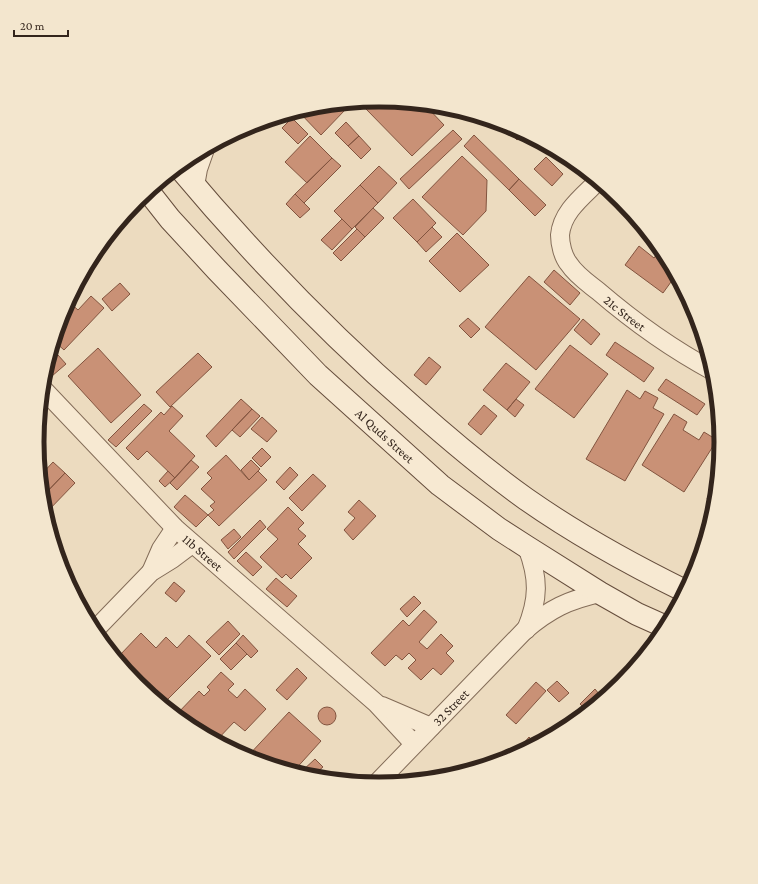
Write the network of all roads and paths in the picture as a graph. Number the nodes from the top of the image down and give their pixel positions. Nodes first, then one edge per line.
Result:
1 (202, 158) edge
2 (182, 171) edge
3 (594, 185) edge
4 (195, 186) junction
5 (152, 196) edge
6 (706, 366) edge
7 (48, 394) edge
8 (175, 528) junction
9 (192, 544) junction
10 (527, 547) junction
11 (151, 572) junction
12 (680, 588) edge
13 (600, 593) junction
14 (660, 624) edge
15 (99, 626) edge
16 (525, 630) junction
17 (376, 703) junction
18 (431, 727) junction
19 (414, 744) junction
20 (383, 777) edge

1 - 4 street
2 - 4 main road
3 - 6 street, 21c Street
4 - 12 main road
5 - 10 main road, Al Quds Street
7 - 8 street, 11b Street
8 - 9 street, 11b Street
8 - 11 street
9 - 11 street
9 - 17 street, 11b Street
10 - 13 main road, Al Quds Street
10 - 16 street, 32 Street
11 - 15 street
13 - 14 main road, Al Quds Street
13 - 16 street, 32 Street
16 - 18 street, 32 Street
17 - 18 street, 11b Street
17 - 19 street, 11b Street
18 - 19 street, 32 Street
19 - 20 street, 32 Street

